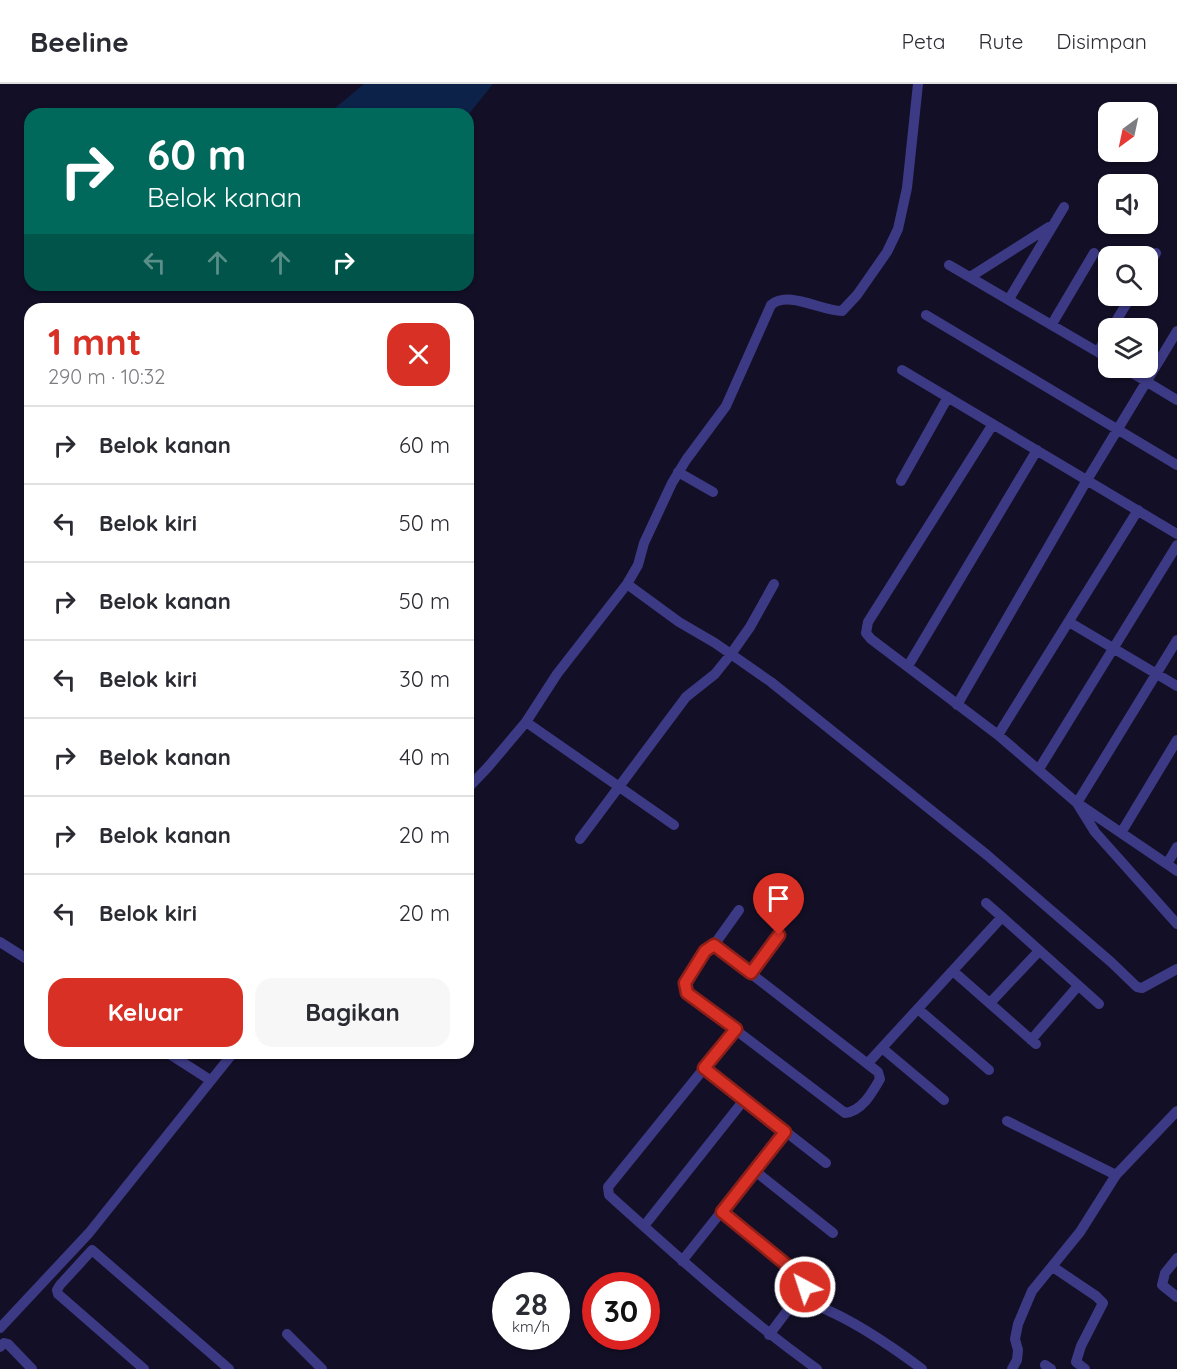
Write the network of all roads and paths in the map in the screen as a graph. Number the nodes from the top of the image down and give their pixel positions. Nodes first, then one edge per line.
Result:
1 (918, 84) edge
2 (1064, 207) dead end
3 (1052, 225) junction
4 (1094, 253) dead end
5 (950, 265) dead end
6 (970, 277) junction
7 (1009, 299) junction
8 (926, 315) dead end
9 (1052, 324) junction
10 (1177, 332) edge
11 (1098, 352) edge
12 (903, 370) dead end
13 (1142, 378) edge
14 (1147, 381) junction
15 (948, 397) junction
16 (1177, 400) edge
17 (993, 424) junction
18 (1118, 429) junction
19 (1037, 450) junction
20 (1177, 465) edge
21 (678, 472) junction
22 (1087, 480) junction
23 (901, 481) dead end
24 (712, 492) dead end
25 (1138, 510) junction
26 (1177, 534) edge
27 (1177, 546) edge
28 (627, 584) junction
29 (774, 584) dead end
30 (1069, 622) junction
31 (1177, 640) edge
32 (1113, 648) junction
33 (731, 654) junction
34 (908, 666) junction
35 (1156, 674) junction
36 (1177, 686) edge
37 (957, 705) junction
38 (526, 722) junction
39 (998, 735) junction
40 (1177, 740) edge
41 (1039, 769) junction
42 (474, 782) edge
43 (618, 788) junction
44 (1077, 803) junction
45 (674, 825) dead end
46 (1121, 833) junction
47 (580, 839) dead end
48 (1177, 847) edge
49 (1167, 864) junction
50 (1177, 871) edge
51 (986, 903) dead end
52 (739, 910) dead end
53 (1002, 917) junction
54 (1177, 924) edge
55 (779, 935) dead end
56 (0, 942) edge
57 (714, 945) junction
58 (1039, 951) junction
59 (24, 957) edge
60 (1177, 969) edge
61 (953, 971) junction
62 (751, 973) junction
63 (1078, 986) junction
64 (990, 1003) junction
65 (1099, 1004) dead end
66 (918, 1009) junction
67 (736, 1029) junction
68 (882, 1048) junction
69 (177, 1059) edge
70 (228, 1059) edge
71 (868, 1063) junction
72 (704, 1068) junction
73 (989, 1070) dead end
74 (210, 1080) junction
75 (744, 1100) junction
76 (944, 1100) dead end
77 (1177, 1111) edge
78 (1007, 1121) dead end
79 (785, 1132) junction
80 (826, 1163) dead end
81 (755, 1171) junction
82 (1116, 1175) junction
83 (722, 1212) junction
84 (644, 1227) junction
85 (833, 1233) dead end
86 (1177, 1258) edge
87 (682, 1261) junction
88 (1053, 1266) junction
89 (1177, 1297) edge
90 (818, 1306) dead end
91 (0, 1328) edge
92 (287, 1334) dead end
93 (769, 1335) junction
94 (0, 1347) edge
95 (1078, 1367) edge
96 (32, 1369) edge
97 (144, 1369) edge
98 (229, 1369) edge
99 (322, 1369) edge
100 (817, 1369) edge
101 (922, 1369) edge
102 (1012, 1369) edge

1 - 21 street
2 - 3 street
3 - 6 street
3 - 7 street
4 - 9 street
5 - 6 street
6 - 7 street
7 - 9 street
8 - 18 street
9 - 11 street
10 - 14 street
12 - 15 street
13 - 14 street
14 - 16 street
14 - 18 street
15 - 17 street
15 - 23 street
17 - 19 street
17 - 34 street
18 - 20 street
18 - 22 street
19 - 22 street
19 - 34 street
21 - 24 street
21 - 28 street
22 - 25 street
22 - 37 street
25 - 26 street
25 - 30 street
27 - 32 street
28 - 33 street
28 - 38 street
29 - 33 street
30 - 32 street
30 - 39 street
31 - 35 street
32 - 35 street
32 - 41 street
33 - 43 street
33 - 60 street
34 - 37 street
35 - 36 street
35 - 44 street
37 - 39 street
38 - 42 street
38 - 43 street
39 - 41 street
40 - 46 street
41 - 44 street
43 - 45 street
43 - 47 street
44 - 46 street
44 - 54 street
46 - 49 street
48 - 49 street
49 - 50 street
51 - 53 street
52 - 57 street
53 - 58 street
53 - 61 street
55 - 62 street
56 - 59 street
57 - 62 street
57 - 67 street
58 - 63 street
58 - 64 street
61 - 64 street
61 - 66 street
62 - 71 street
63 - 64 street
63 - 65 street
66 - 68 street
66 - 73 street
67 - 71 street
67 - 72 street
68 - 71 street
68 - 76 street
69 - 74 street
70 - 74 street
72 - 75 street
72 - 84 street
74 - 91 street
75 - 79 street
75 - 84 street
77 - 82 street
78 - 82 street
79 - 80 street
79 - 81 street
81 - 83 street
81 - 85 street
82 - 88 street
83 - 87 street
83 - 93 street
84 - 87 street
86 - 89 street
87 - 93 street
88 - 95 street
88 - 102 street
90 - 101 street
92 - 99 street
93 - 100 street
94 - 96 street
97 - 98 street

